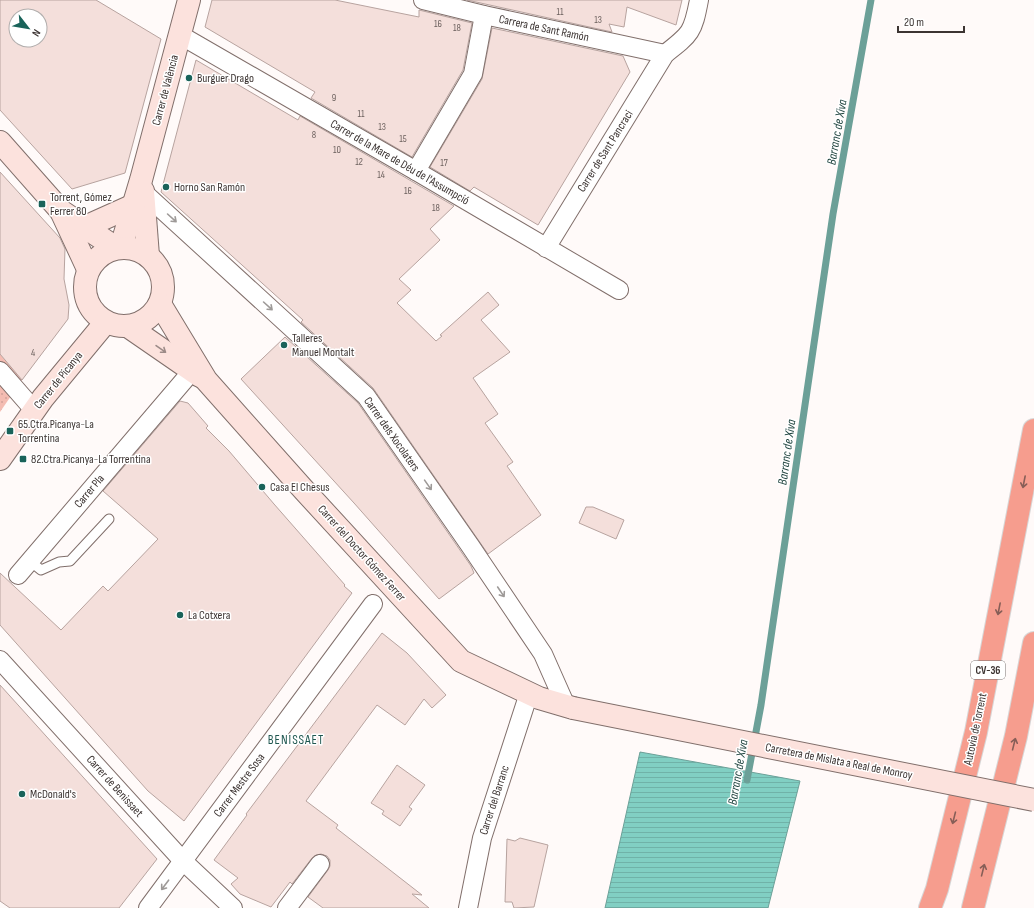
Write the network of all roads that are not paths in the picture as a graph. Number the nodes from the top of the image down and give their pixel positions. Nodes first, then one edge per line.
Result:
1 (189, 0) edge
2 (423, 0) edge
3 (699, 0) edge
4 (444, 2) edge
5 (484, 15) junction
6 (180, 35) junction
7 (665, 54) junction
8 (0, 142) edge
9 (416, 171) junction
10 (139, 193) junction
11 (62, 211) junction
12 (85, 227) junction
13 (119, 248) junction
14 (546, 248) junction
15 (148, 256) junction
16 (88, 269) junction
17 (619, 290) dead end
18 (160, 304) junction
19 (105, 323) junction
20 (129, 327) junction
21 (0, 371) edge
22 (199, 375) junction
23 (34, 410) junction
24 (1034, 430) edge
25 (0, 459) edge
26 (109, 519) dead end
27 (30, 560) junction
28 (18, 575) dead end
29 (373, 604) dead end
30 (1034, 643) edge
31 (0, 660) edge
32 (534, 696) junction
33 (570, 707) junction
34 (1034, 800) edge
35 (183, 861) junction
36 (320, 864) dead end
37 (148, 908) edge
38 (233, 908) edge
39 (287, 908) edge
40 (468, 908) edge
41 (930, 908) edge
42 (973, 908) edge

1 - 6 street, Carrer de València
2 - 4 street, Carrera de Sant Ramón
3 - 7 street
4 - 5 street, Carrera de Sant Ramón
5 - 7 street, Carrera de Sant Ramón
5 - 9 street
6 - 9 street, Carrer de la Mare de Déu de l'Assumpció
6 - 10 street, Carrer de València
7 - 14 street, Carrer de Sant Pancraci
8 - 11 street
9 - 14 street, Carrer de la Mare de Déu de l'Assumpció
10 - 12 street
10 - 13 street, Carrer de València
10 - 15 street, Carrer de València
10 -> 33 street, Carrer dels Xocolaters
11 - 12 street
11 - 16 street
12 - 13 street
13 - 15 street
13 - 16 street
14 - 17 street, Carrer de la Mare de Déu de l'Assumpció
15 - 18 street
16 - 19 street
18 - 20 street
18 - 22 street, Carrer del Doctor Gómez Ferrer
19 - 20 street
19 - 23 street, Carrer de Picanya
20 -> 22 street, Carrer del Doctor Gómez Ferrer
21 - 23 street
22 - 27 street, Carrer Pla
22 - 32 street, Carrer del Doctor Gómez Ferrer
23 - 25 street, Carrer de Picanya
24 -> 41 highway, Autovia de Torrent / CV-36
26 - 27 lane
27 - 28 street, Carrer Pla
29 - 35 street, Carrer Mestre Sosa
42 -> 30 highway
31 - 35 street, Carrer de Benissaet
32 - 33 street, Carrer del Doctor Gómez Ferrer
32 - 40 street, Carrer del Barranc
33 - 34 street, Carretera de Mislata a Real de Monroy, bridge
35 -> 37 street, Carrer Mestre Sosa
35 - 38 street, Carrer de Benissaet
36 - 39 street

